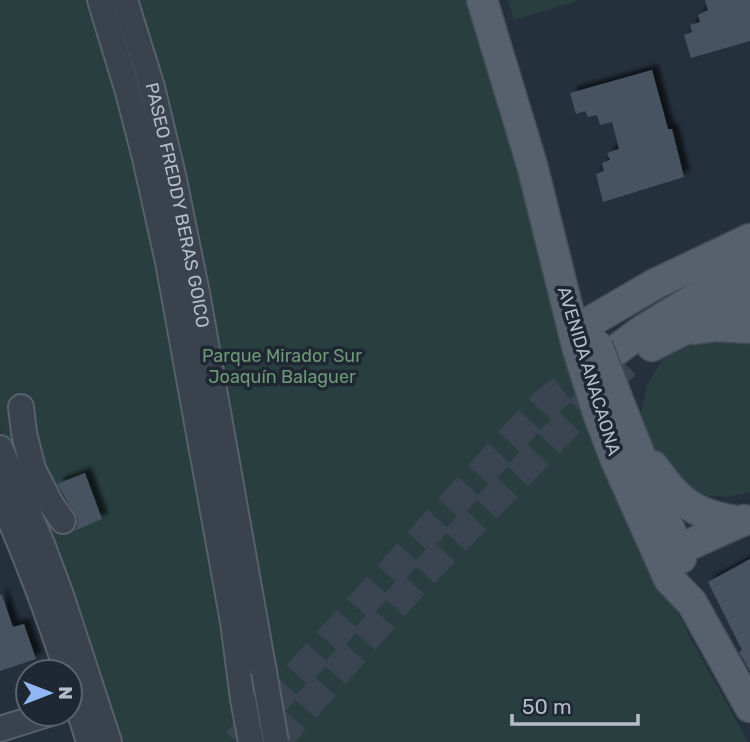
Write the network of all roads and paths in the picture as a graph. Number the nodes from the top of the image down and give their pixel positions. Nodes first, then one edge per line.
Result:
1 (100, 0) edge
2 (125, 0) edge
3 (482, 0) edge
4 (750, 239) edge
5 (750, 265) edge
6 (750, 296) edge
7 (750, 328) edge
8 (680, 331) junction
9 (597, 346) junction
10 (21, 407) dead end
11 (610, 412) junction
12 (636, 445) junction
13 (0, 447) edge
14 (12, 483) edge
15 (63, 521) dead end
16 (747, 524) edge
17 (673, 564) junction
18 (62, 658) edge
19 (71, 658) edge
20 (84, 707) edge
21 (750, 707) edge
22 (84, 722) edge
23 (89, 742) edge
24 (109, 742) edge
25 (251, 742) edge
26 (276, 742) edge

1 - 25 street, PASEO FREDDY BERAS GOICO, bridge
2 - 26 street, PASEO FREDDY BERAS GOICO, bridge
3 - 9 main road, AVENIDA ANACAONA
4 - 9 main road
5 - 9 main road
6 - 8 main road
7 - 8 main road
8 - 9 main road
9 - 11 main road, AVENIDA ANACAONA, bridge
10 - 14 street
11 - 12 main road, AVENIDA ANACAONA
11 - 17 main road, AVENIDA ANACAONA
12 - 16 main road
12 - 17 main road, AVENIDA ANACAONA
13 - 14 street
14 - 15 street
14 - 18 street
14 - 19 street
16 - 17 main road
17 - 21 main road, AVENIDA ANACAONA
20 - 24 street
22 - 23 street

